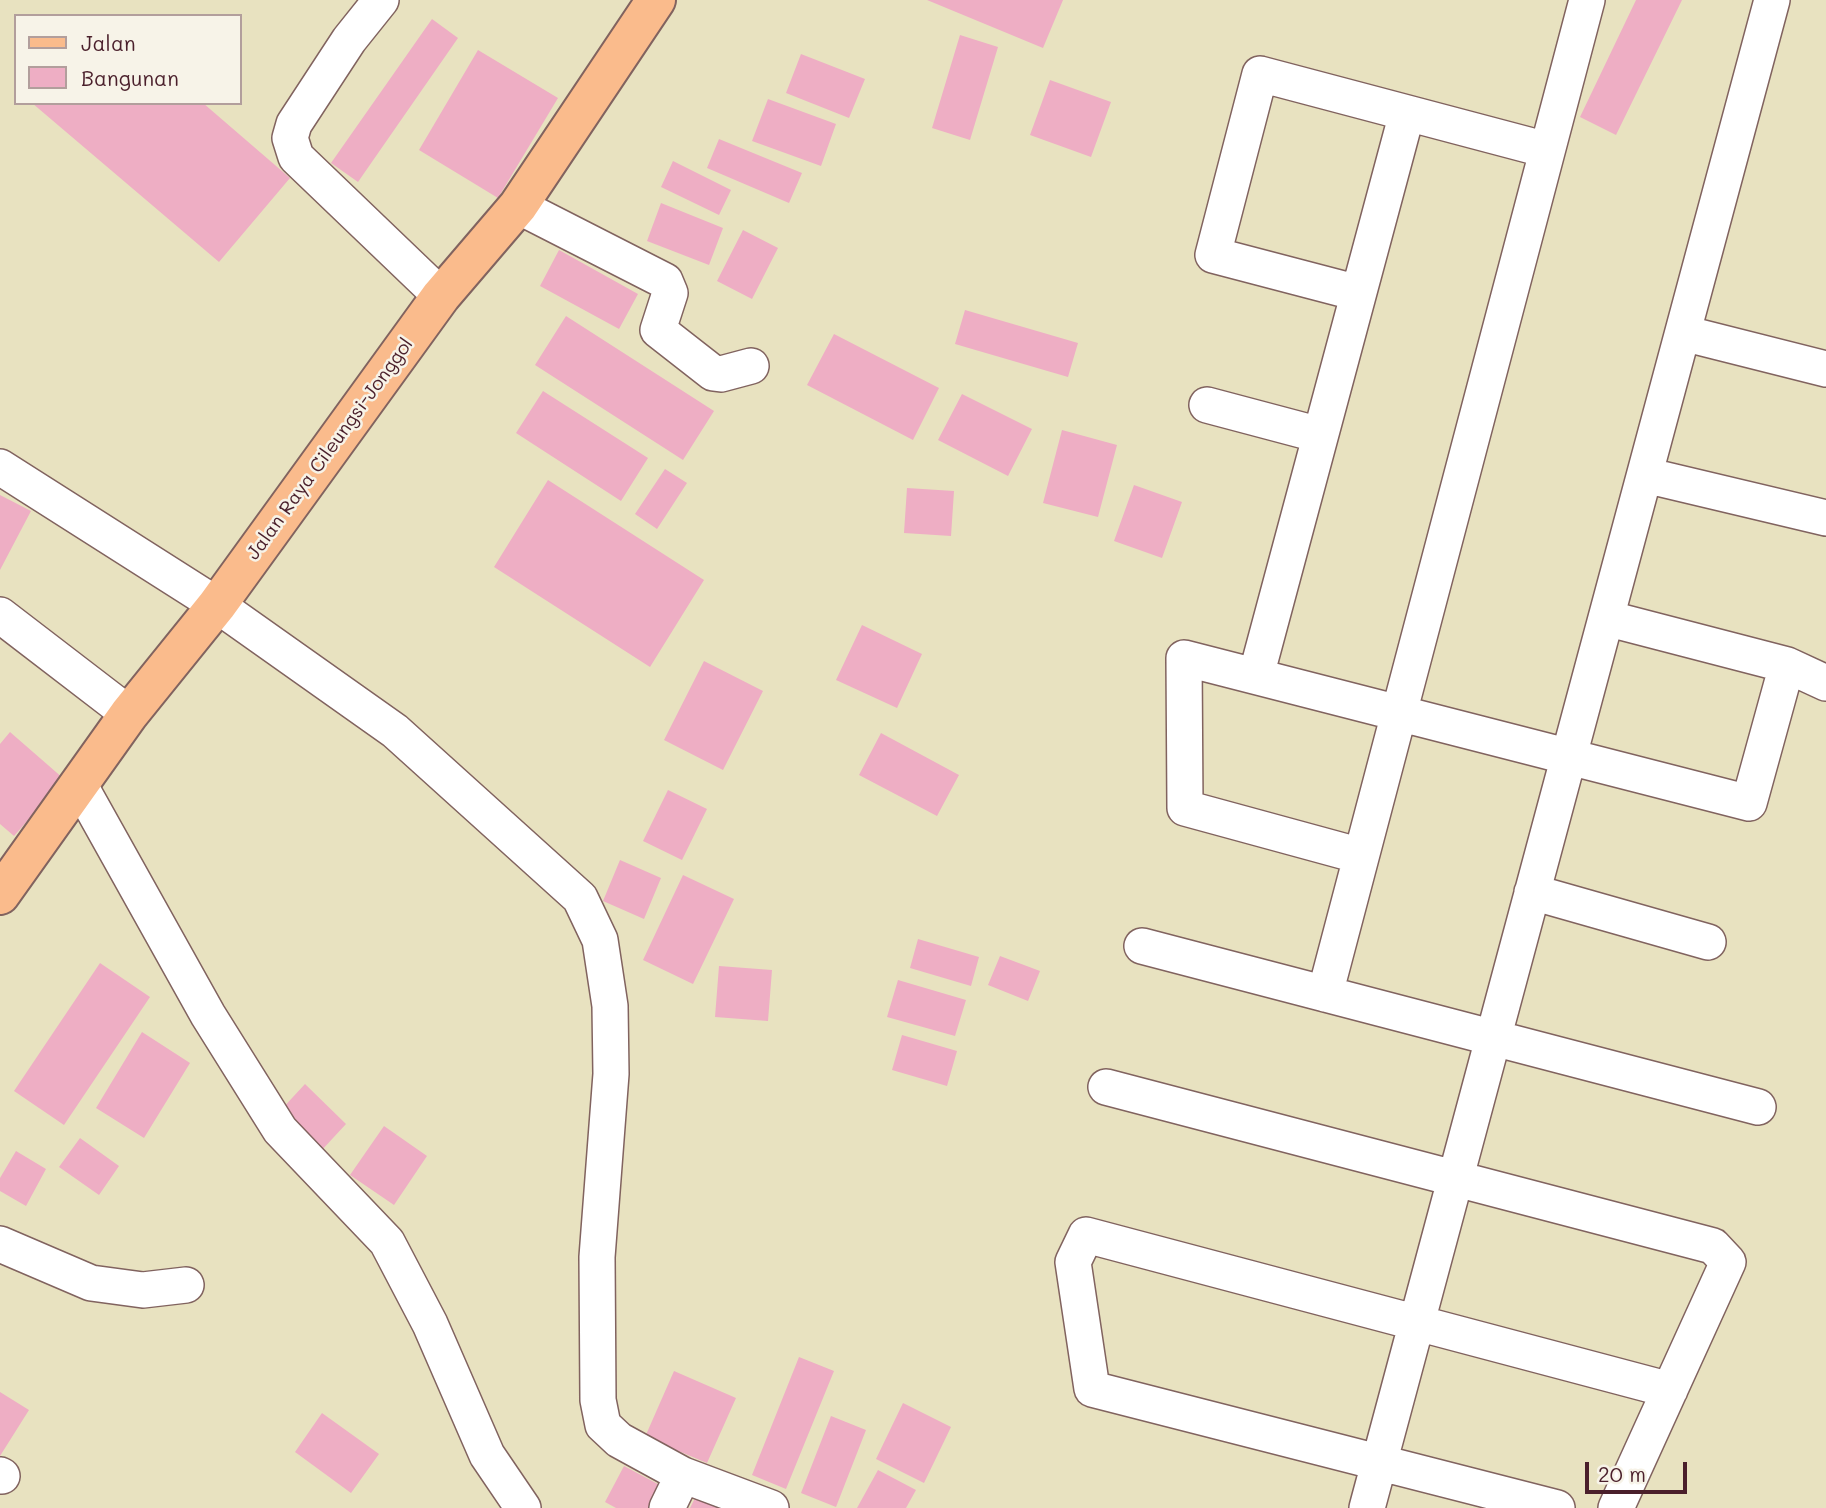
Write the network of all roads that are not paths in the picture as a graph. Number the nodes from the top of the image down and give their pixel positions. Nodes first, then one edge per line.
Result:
1 (381, 0) edge
2 (656, 0) edge
3 (1772, 0) edge
4 (1577, 2) edge
5 (1407, 113) junction
6 (1547, 150) junction
7 (518, 206) junction
8 (1358, 293) junction
9 (441, 296) junction
10 (1683, 333) junction
11 (751, 366) dead end
12 (1826, 369) edge
13 (1207, 405) dead end
14 (1320, 435) junction
15 (0, 467) edge
16 (1645, 475) junction
17 (1826, 518) edge
18 (217, 605) junction
19 (0, 615) edge
20 (1606, 618) junction
21 (1787, 665) junction
22 (1256, 676) junction
23 (1826, 683) edge
24 (1399, 713) junction
25 (129, 714) junction
26 (1569, 757) junction
27 (79, 784) junction
28 (1361, 856) junction
29 (1532, 892) junction
30 (0, 895) edge
31 (1708, 942) dead end
32 (1142, 946) dead end
33 (1325, 994) junction
34 (1493, 1038) junction
35 (1106, 1087) dead end
36 (1758, 1107) dead end
37 (1455, 1180) junction
38 (0, 1244) edge
39 (186, 1285) dead end
40 (1417, 1322) junction
41 (1670, 1390) junction
42 (1379, 1462) junction
43 (683, 1475) junction
44 (523, 1508) edge
45 (667, 1508) edge
46 (771, 1508) edge
47 (1367, 1508) edge
48 (1557, 1508) edge
49 (1616, 1508) edge

1 - 9 street
2 - 7 main road, Jalan Raya Cileungsi-Jonggol
3 - 10 street
4 - 6 street
5 - 6 street
5 - 8 street
5 - 8 street
6 - 24 street
7 - 9 main road, Jalan Raya Cileungsi-Jonggol
7 - 11 street
8 - 14 street
9 - 18 main road, Jalan Raya Cileungsi-Jonggol
10 - 12 street
10 - 16 street
13 - 14 street
14 - 22 street
15 - 18 street
16 - 17 street
16 - 20 street
18 - 25 main road, Jalan Raya Cileungsi-Jonggol
18 - 43 street
19 - 25 street
20 - 21 street
20 - 26 street
21 - 23 street
21 - 26 street
22 - 24 street
22 - 28 street
24 - 26 street
24 - 28 street
25 - 27 main road, Jalan Raya Cileungsi-Jonggol
26 - 29 street
27 - 30 main road, Jalan Raya Cileungsi-Jonggol
27 - 44 street
28 - 33 street
29 - 31 street
29 - 34 street
32 - 33 street
33 - 34 street
34 - 36 street
34 - 37 street
35 - 37 street
37 - 40 street
37 - 41 street
38 - 39 street
40 - 41 street
40 - 42 street
40 - 42 street
41 - 49 street
42 - 47 street
42 - 48 street
43 - 45 street
43 - 46 street

